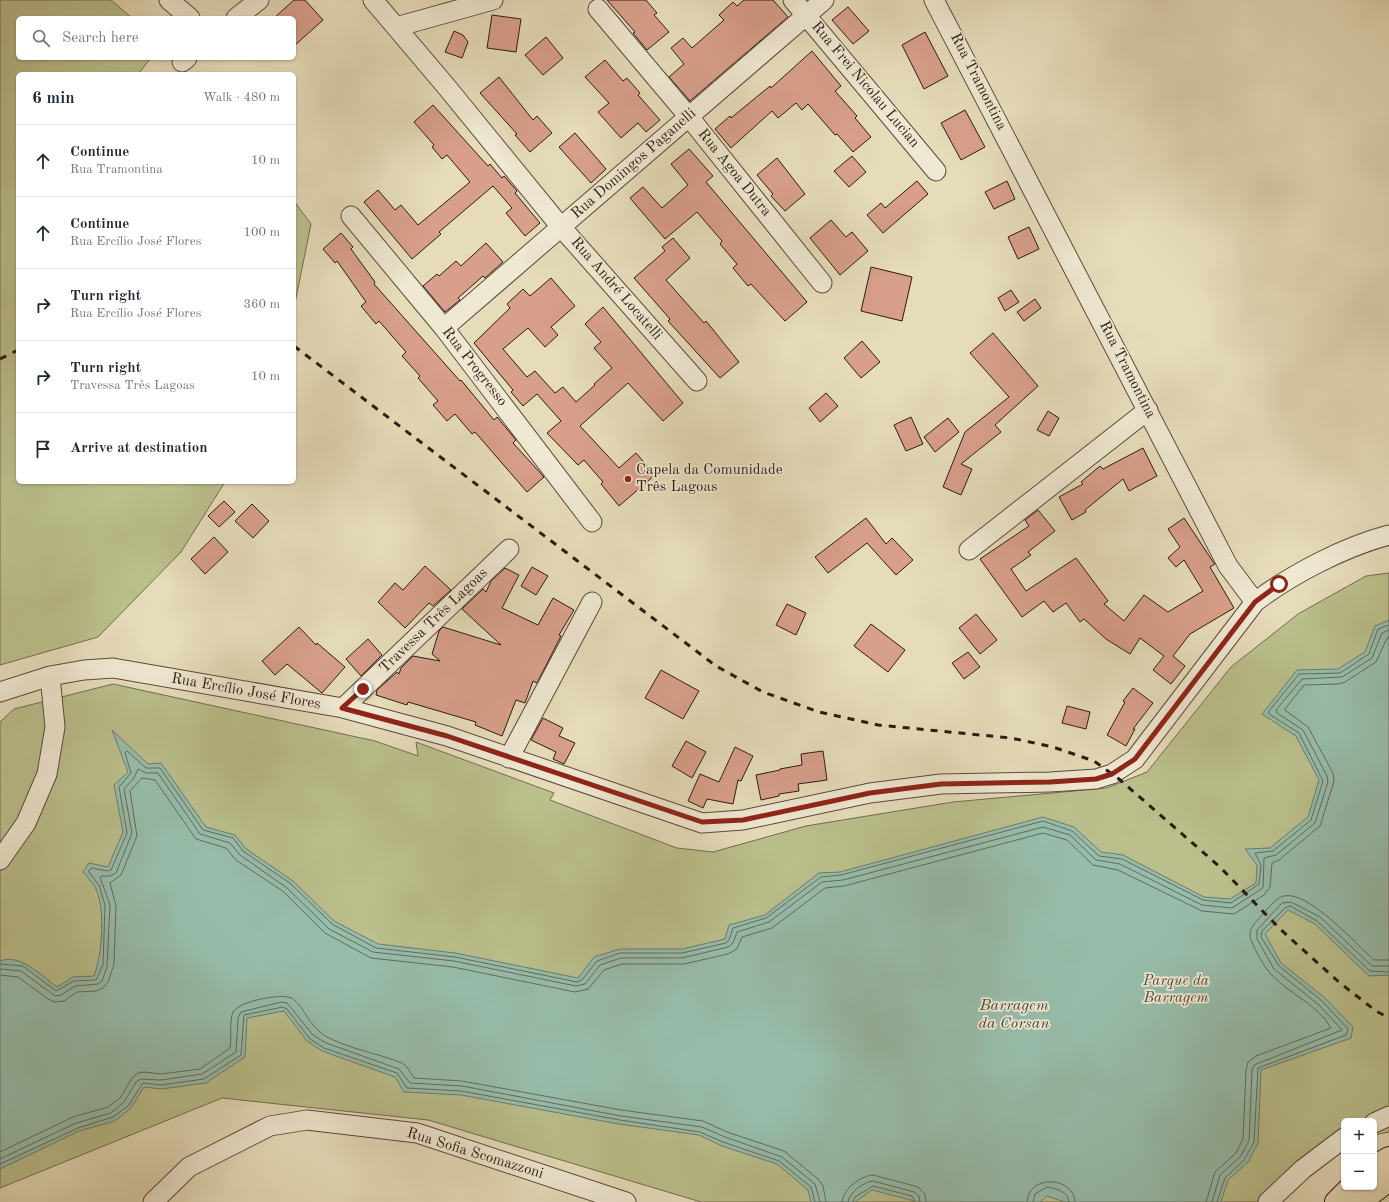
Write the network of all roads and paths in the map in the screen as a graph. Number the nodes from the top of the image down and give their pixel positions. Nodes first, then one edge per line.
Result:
1 (169, 0) edge
2 (259, 0) edge
3 (373, 0) edge
4 (493, 0) edge
5 (794, 0) edge
6 (824, 0) edge
7 (934, 0) edge
8 (598, 9) dead end
9 (188, 16) edge
10 (239, 16) edge
11 (808, 16) junction
12 (396, 27) junction
13 (689, 117) junction
14 (936, 170) dead end
15 (351, 216) dead end
16 (561, 227) junction
17 (822, 283) dead end
18 (444, 328) junction
19 (697, 381) dead end
20 (1148, 410) junction
21 (592, 522) dead end
22 (1389, 536) edge
23 (509, 549) dead end
24 (969, 550) dead end
25 (592, 602) dead end
26 (1255, 602) junction
27 (50, 676) junction
28 (0, 692) edge
29 (342, 708) junction
30 (509, 758) junction
31 (0, 860) edge
32 (1389, 1116) edge
33 (1377, 1122) edge
34 (1341, 1140) edge
35 (1389, 1158) edge
36 (1377, 1165) edge
37 (1389, 1180) edge
38 (1347, 1190) edge
39 (154, 1202) edge
40 (626, 1202) edge
41 (1268, 1202) edge
42 (1336, 1202) edge
43 (1360, 1202) edge

1 - 9 street
2 - 10 street
3 - 12 street, Rua André Locatelli
4 - 12 street
5 - 11 street, Rua Frei Nicolau Lucian
6 - 11 street, Rua Domingos Paganelli
7 - 20 street, Rua Tramontina
8 - 13 street, Rua Agoa Dutra
11 - 13 street, Rua Domingos Paganelli
11 - 14 street, Rua Frei Nicolau Lucian
12 - 16 street, Rua André Locatelli
13 - 16 street, Rua Domingos Paganelli
13 - 17 street, Rua Agoa Dutra
15 - 18 street, Rua Progresso
16 - 18 street, Rua Domingos Paganelli
16 - 19 street, Rua André Locatelli
18 - 21 street, Rua Progresso
20 - 24 street
20 - 26 street, Rua Tramontina
22 - 26 street
23 - 29 street, Travessa Três Lagoas
25 - 30 street
26 - 30 street, Rua Ercílio José Flores
27 - 28 street, Rua Ercílio José Flores
27 - 29 street, Rua Ercílio José Flores
27 - 31 street
29 - 30 street, Rua Ercílio José Flores
32 - 33 street
34 - 41 street
35 - 36 main road
37 - 43 main road
38 - 42 main road
39 - 40 street, Rua Sofia Scomazzoni

